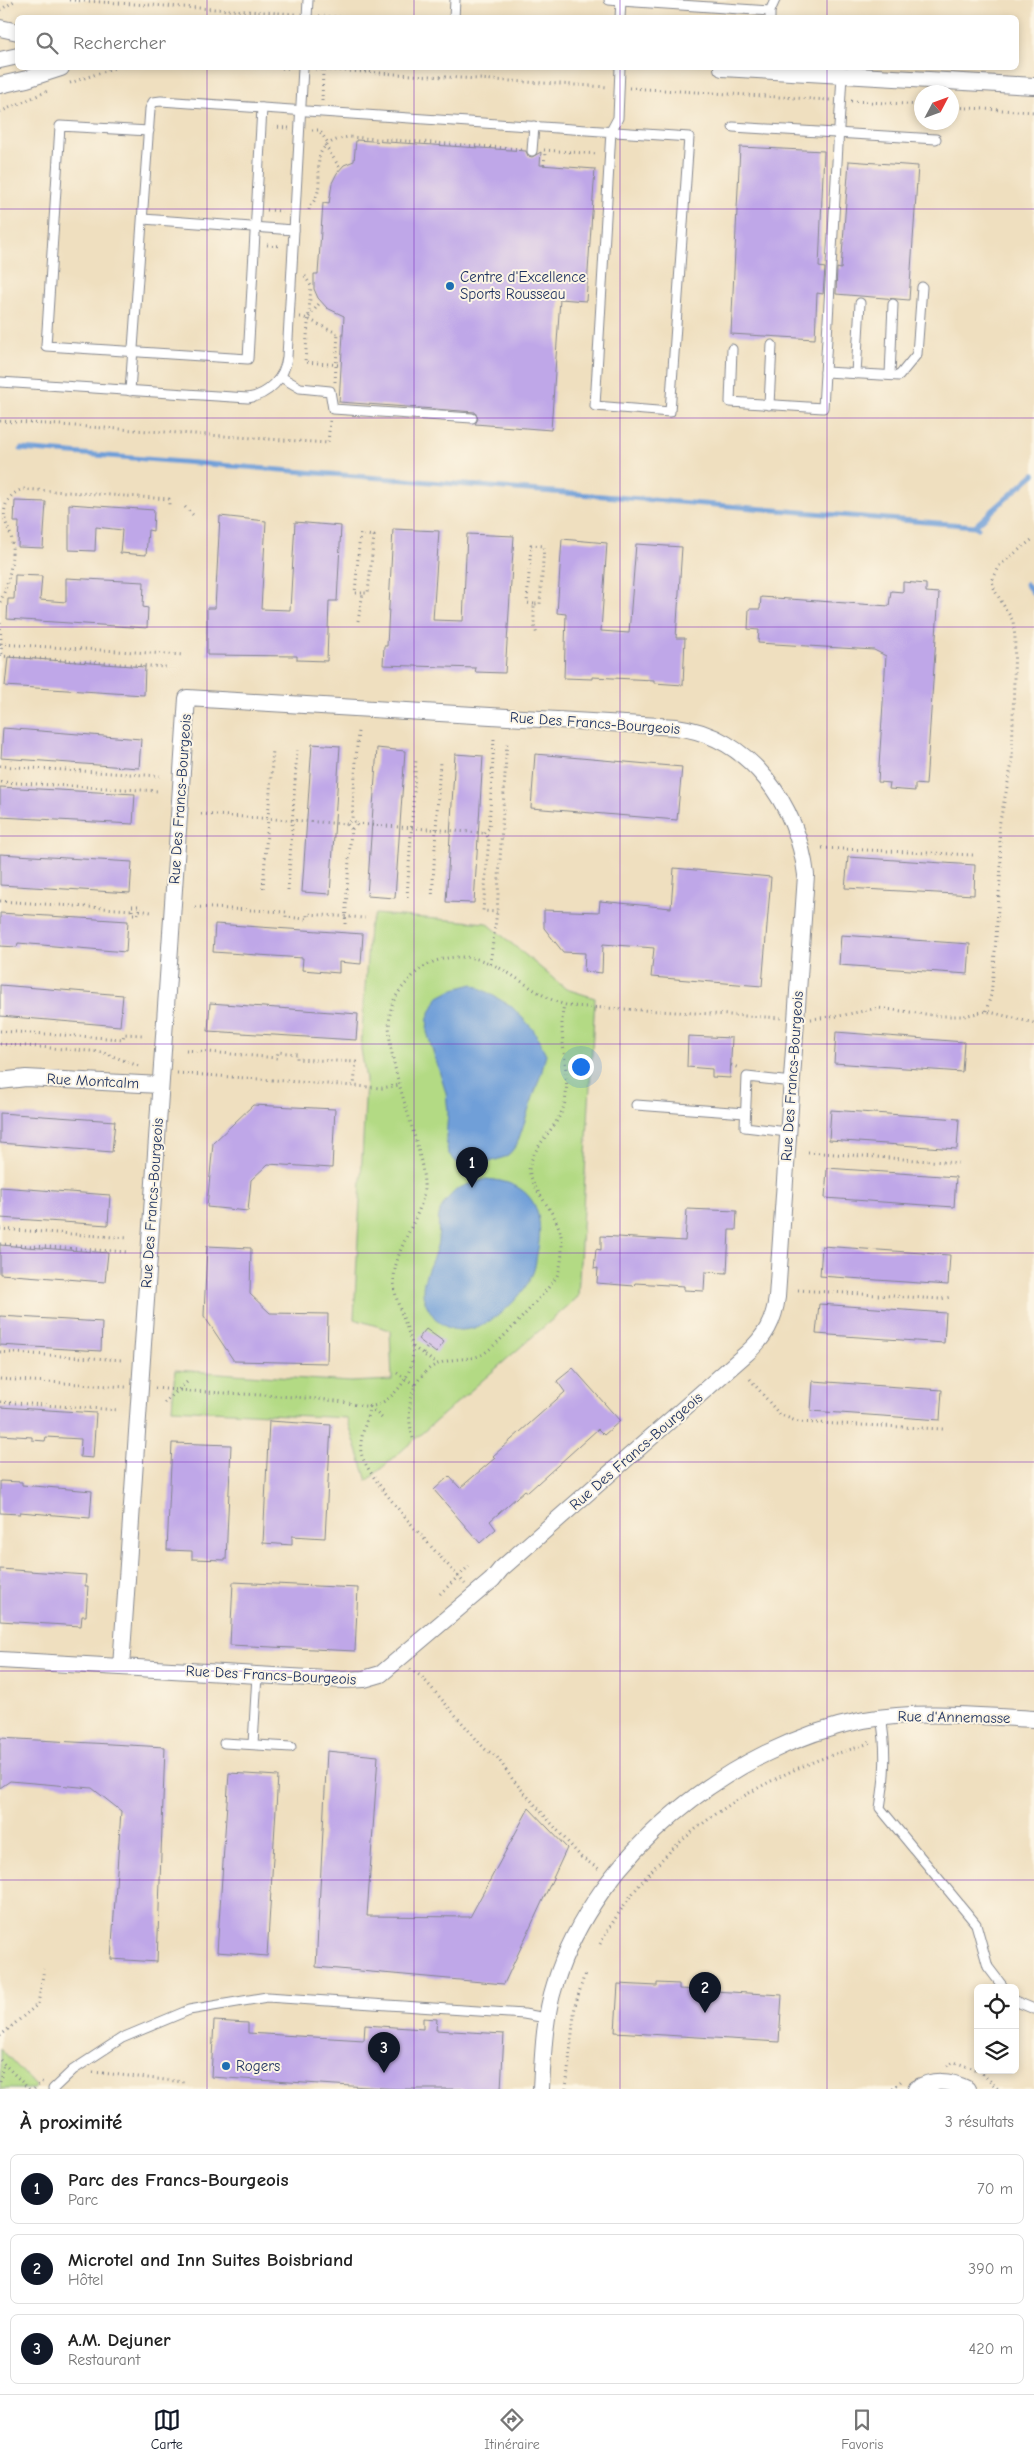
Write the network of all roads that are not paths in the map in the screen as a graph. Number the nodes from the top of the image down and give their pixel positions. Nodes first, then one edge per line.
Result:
1 (308, 0) edge
2 (455, 0) edge
3 (609, 0) edge
4 (775, 0) edge
5 (621, 1) edge
6 (702, 3) edge
7 (745, 4) edge
8 (770, 14) edge
9 (308, 15) edge
10 (454, 15) edge
11 (620, 15) edge
12 (0, 28) edge
13 (15, 31) edge
14 (15, 57) edge
15 (0, 60) edge
16 (55, 70) edge
17 (303, 70) edge
18 (620, 70) edge
19 (783, 70) edge
20 (842, 74) junction
21 (0, 85) edge
22 (1034, 86) edge
23 (262, 108) junction
24 (301, 111) junction
25 (534, 126) junction
26 (734, 127) dead end
27 (149, 131) junction
28 (612, 131) junction
29 (839, 134) junction
30 (936, 139) dead end
31 (535, 150) road end
32 (143, 219) junction
33 (255, 227) junction
34 (294, 230) junction
35 (922, 287) dead end
36 (860, 303) dead end
37 (893, 304) dead end
38 (772, 345) dead end
39 (732, 349) dead end
40 (134, 352) junction
41 (825, 372) junction
42 (856, 374) junction
43 (890, 375) junction
44 (281, 376) junction
45 (0, 382) edge
46 (130, 391) junction
47 (769, 405) junction
48 (472, 418) dead end
49 (0, 1070) edge
50 (26, 1078) junction
51 (0, 1081) edge
52 (792, 1082) junction
53 (160, 1085) junction
54 (636, 1105) dead end
55 (745, 1113) junction
56 (787, 1132) junction
57 (0, 1660) edge
58 (121, 1667) junction
59 (257, 1676) junction
60 (881, 1718) junction
61 (1034, 1720) edge
62 (224, 1743) dead end
63 (253, 1744) junction
64 (291, 1747) dead end
65 (1001, 1984) edge
66 (1019, 2003) edge
67 (1034, 2009) edge
68 (546, 2018) junction
69 (53, 2089) edge
70 (541, 2089) edge
71 (916, 2089) edge
72 (967, 2089) edge

1 - 9 lane
2 - 10 lane
3 - 5 lane
4 - 8 lane
5 - 6 lane
5 - 11 lane
6 - 7 lane
7 - 8 lane
12 - 13 street
14 - 15 street
16 - 21 street
17 - 24 lane
18 - 28 lane
19 - 20 street
20 - 22 street
20 - 29 lane
23 - 24 lane
23 - 27 lane
23 - 33 lane
24 - 25 lane
24 - 34 lane
25 - 28 lane
25 - 31 lane
26 - 29 lane
27 - 32 lane
27 - 40 lane
28 - 28 lane
29 - 30 lane
29 - 41 lane
32 - 33 lane
32 - 40 lane
33 - 34 lane
33 - 40 lane
34 - 44 lane
35 - 43 lane
36 - 42 lane
37 - 43 lane
38 - 47 lane
39 - 47 lane
40 - 46 lane
41 - 42 lane
41 - 47 lane
42 - 43 lane
44 - 46 lane
44 - 48 lane
45 - 46 lane
49 - 50 street, Rue Montcalm
50 - 51 street, Rue Montcalm
50 - 53 street, Rue Montcalm
52 - 53 street, Rue Des Francs-Bourgeois
52 - 55 lane
52 - 56 street, Rue Des Francs-Bourgeois
53 - 58 street, Rue Des Francs-Bourgeois
54 - 55 lane
55 - 56 lane
56 - 59 street, Rue Des Francs-Bourgeois
57 - 58 street, Rue Des Francs-Bourgeois
58 - 59 street, Rue Des Francs-Bourgeois
59 - 63 lane
60 - 61 street, Rue d'Annemasse
60 - 65 lane
60 - 68 street, Rue d'Annemasse
62 - 63 lane
63 - 64 lane
66 - 67 lane
68 - 69 lane
68 - 70 street, Rue d'Annemasse
71 - 72 street

